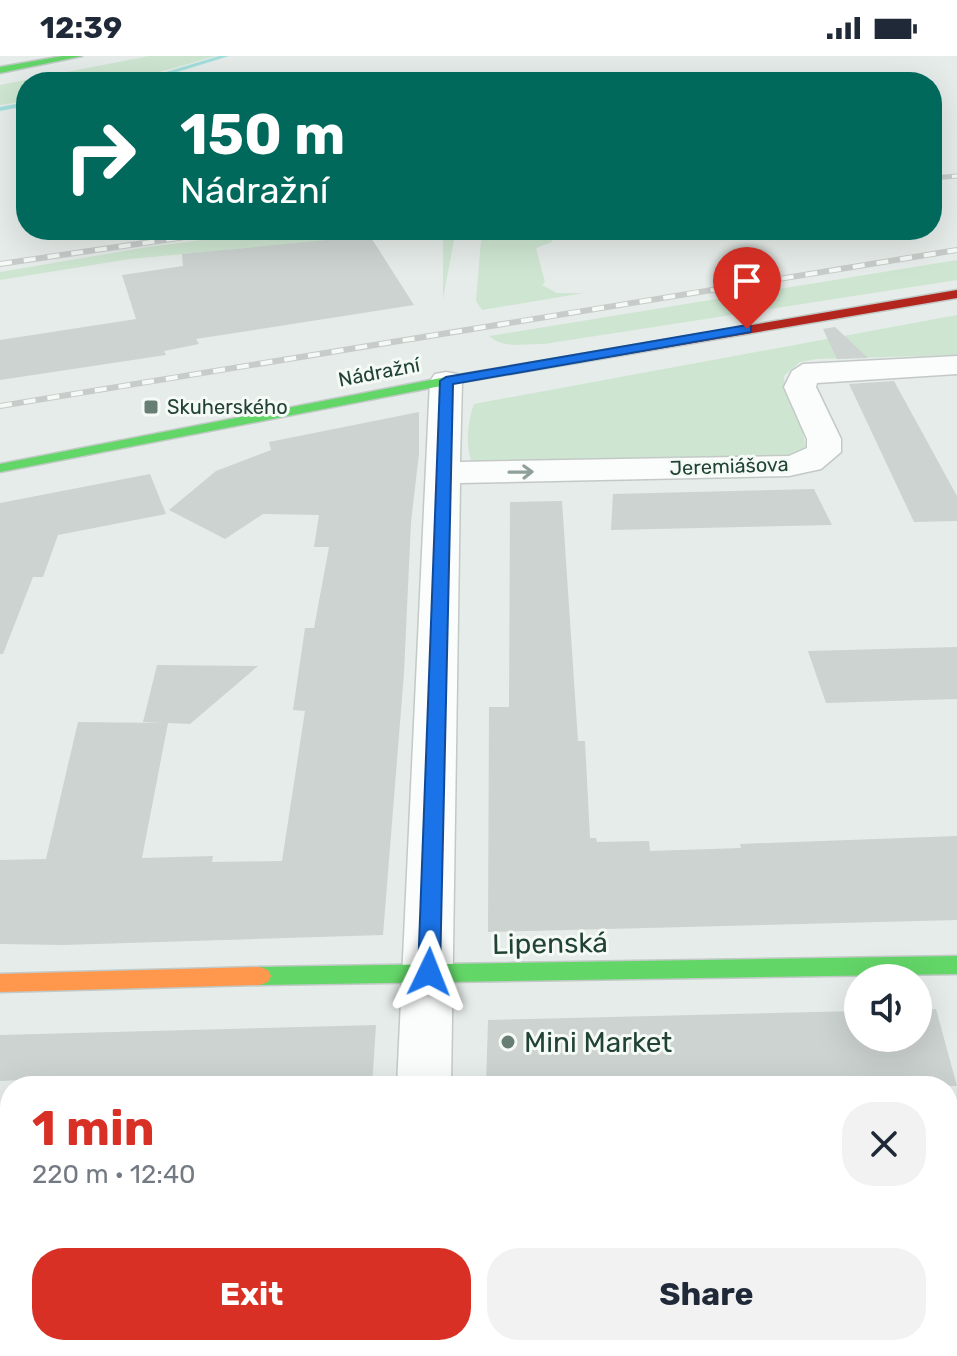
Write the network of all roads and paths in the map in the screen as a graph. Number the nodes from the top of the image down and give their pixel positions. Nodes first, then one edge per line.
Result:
1 (9, 56) edge
2 (70, 58) edge
3 (0, 70) edge
4 (957, 294) edge
5 (957, 365) edge
6 (446, 381) junction
7 (0, 468) edge
8 (443, 473) junction
9 (957, 965) edge
10 (429, 972) junction
11 (0, 983) edge
12 (424, 1076) edge

1 - 2 main road
2 - 3 main road
4 - 6 main road, Nádražní
8 -> 5 street, Jeremiášova
6 - 7 main road, Nádražní
6 - 8 street
8 - 10 street
9 - 10 main road, Lipenská
10 - 11 main road, Lipenská
10 - 12 street

